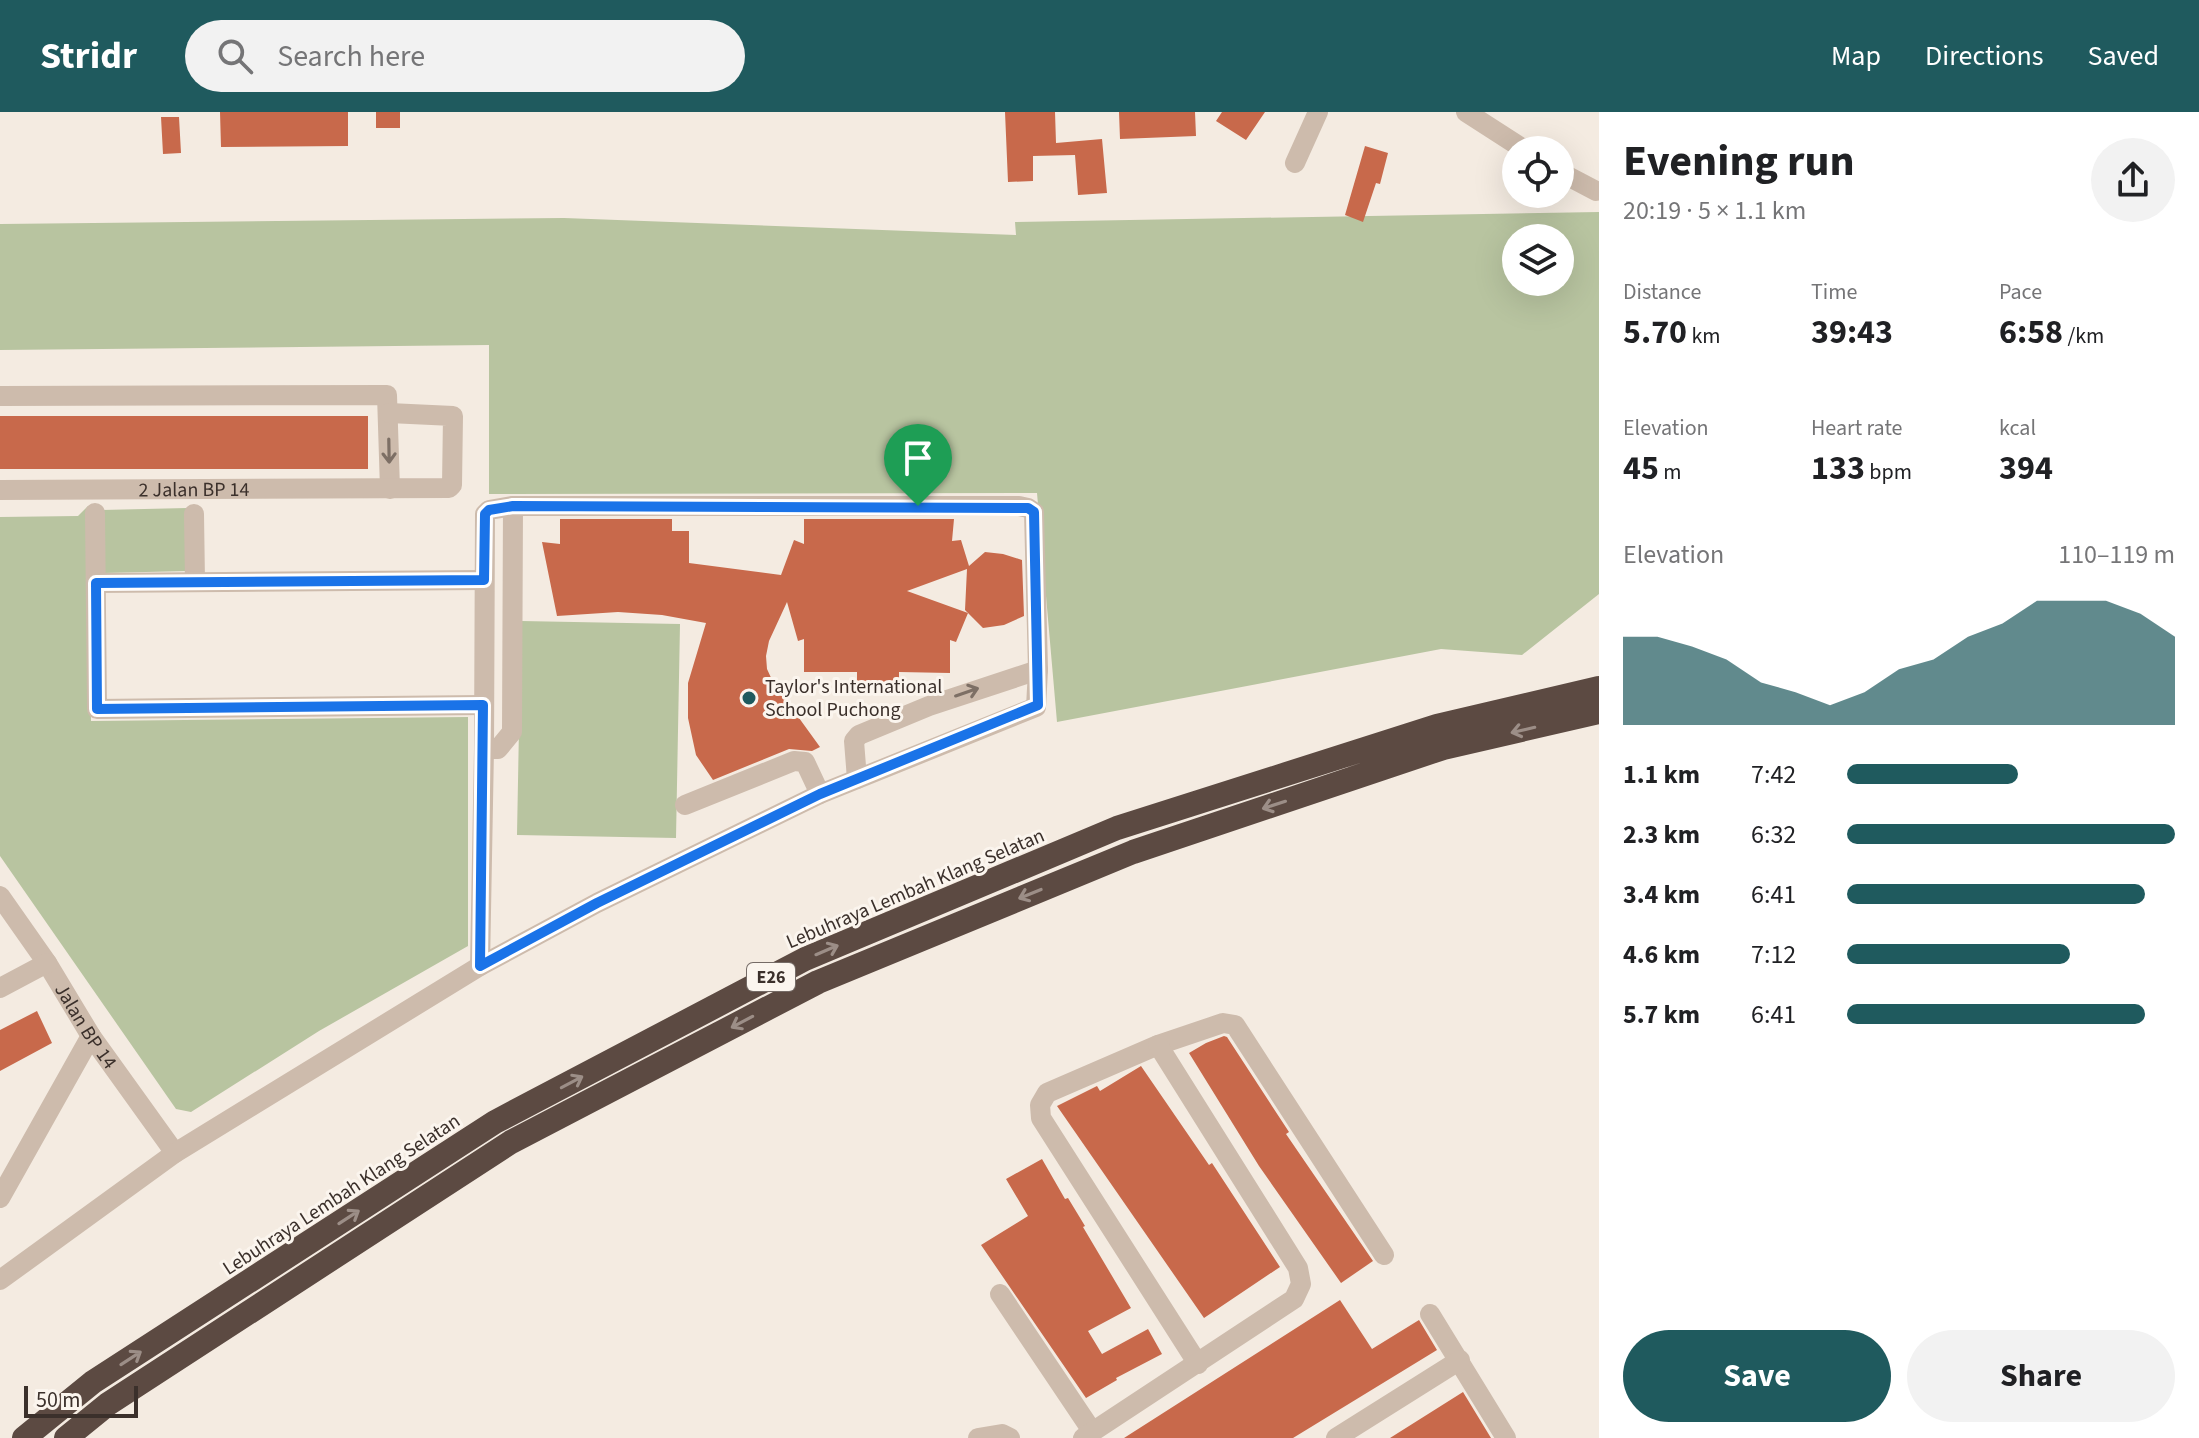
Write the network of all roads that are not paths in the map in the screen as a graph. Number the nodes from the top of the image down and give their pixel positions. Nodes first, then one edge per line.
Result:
1 (1318, 112) edge
2 (1466, 112) edge
3 (1503, 136) edge
4 (1295, 163) dead end
5 (1574, 179) edge
6 (1596, 191) dead end
7 (0, 396) edge
8 (389, 413) junction
9 (390, 489) junction
10 (0, 490) edge
11 (513, 506) junction
12 (95, 513) dead end
13 (194, 514) dead end
14 (484, 580) junction
15 (195, 582) junction
16 (96, 583) junction
17 (1038, 670) junction
18 (1599, 688) edge
19 (483, 705) junction
20 (1599, 712) edge
21 (484, 749) junction
22 (857, 779) junction
23 (820, 794) junction
24 (685, 805) dead end
25 (0, 896) edge
26 (8, 924) edge
27 (47, 963) junction
28 (480, 966) junction
29 (0, 988) edge
30 (91, 1036) junction
31 (1158, 1045) junction
32 (175, 1153) junction
33 (0, 1198) edge
34 (1384, 1255) dead end
35 (0, 1280) edge
36 (1000, 1294) dead end
37 (1430, 1314) dead end
38 (1460, 1360) junction
39 (1198, 1364) junction
40 (1088, 1435) edge
41 (1006, 1436) edge
42 (24, 1438) edge
43 (66, 1438) edge
44 (978, 1438) edge
45 (1336, 1438) edge
46 (1506, 1438) edge

1 - 4 street
2 - 3 street
5 - 6 street
7 - 8 street
8 -> 9 street
8 - 9 street, 2 Jalan BP 14
9 - 10 street, 2 Jalan BP 14
11 - 14 street
11 - 17 street
11 - 21 street
12 - 16 street
13 - 15 street
14 - 15 street
14 - 19 street
15 - 16 street
16 - 19 street
17 - 22 street
22 -> 17 street
42 -> 18 highway, Lebuhraya Lembah Klang Selatan / E26
19 - 21 street
20 -> 43 highway, E26
21 - 28 street
22 - 23 street
23 - 24 street
23 - 28 street
25 - 26 street, Jalan BP 14
26 - 27 street, Jalan BP 14
27 - 29 street
27 - 30 street, Jalan BP 14
28 - 32 street
30 - 32 street, Jalan BP 14
30 - 33 street
31 - 34 street
31 - 39 street
31 - 39 street
32 - 35 street
36 - 40 street
37 - 38 street
38 - 45 street
38 - 46 street
39 - 40 street
41 - 44 street

